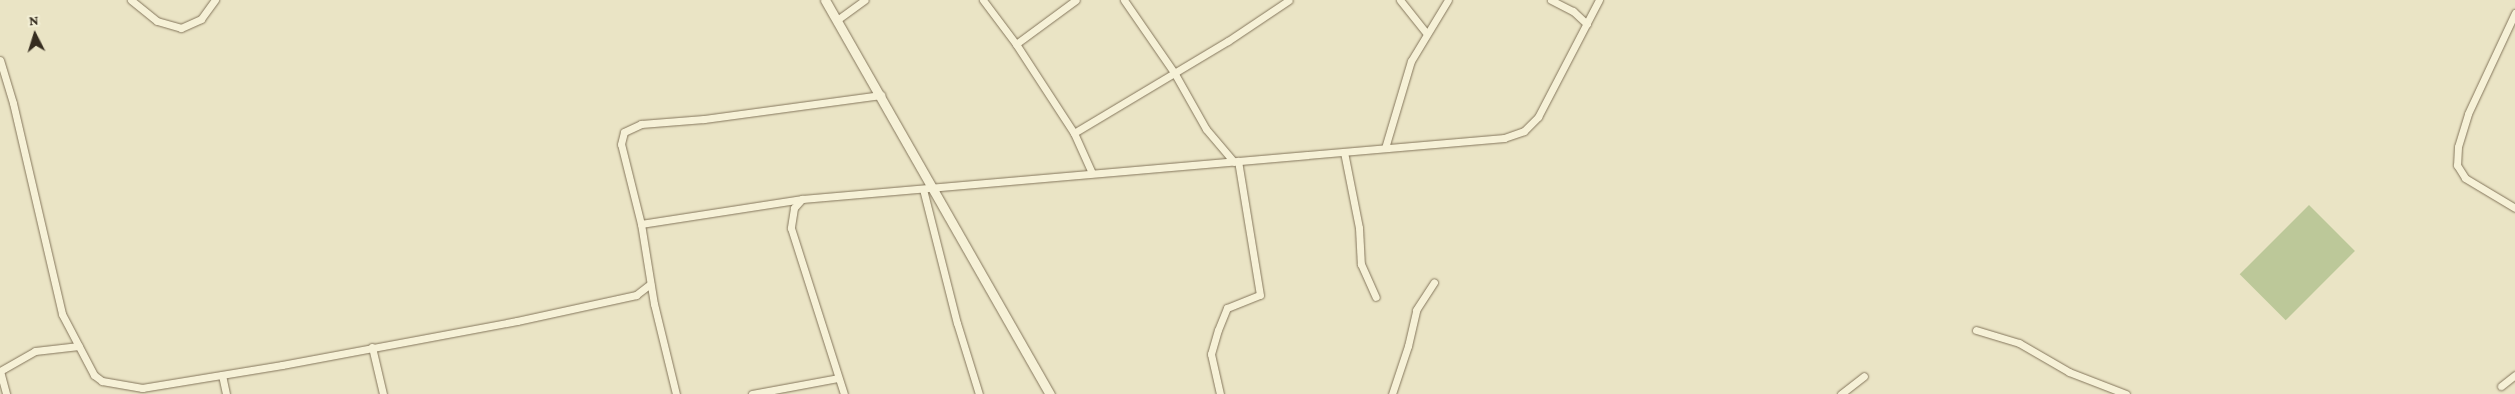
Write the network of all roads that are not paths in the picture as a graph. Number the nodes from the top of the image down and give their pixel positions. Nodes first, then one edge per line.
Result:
1 (131, 0) edge
2 (215, 0) edge
3 (825, 0) edge
4 (865, 0) edge
5 (983, 0) edge
6 (1076, 0) edge
7 (1124, 0) edge
8 (1289, 0) edge
9 (1400, 0) edge
10 (1448, 0) edge
11 (1551, 0) edge
12 (1599, 0) edge
13 (2515, 13) edge
14 (837, 20) junction
15 (1587, 24) junction
16 (1427, 34) junction
17 (1016, 44) junction
18 (0, 60) edge
19 (1174, 74) junction
20 (881, 95) junction
21 (1074, 133) junction
22 (1385, 148) junction
23 (1344, 152) junction
24 (1236, 162) junction
25 (1092, 173) junction
26 (933, 187) junction
27 (923, 189) junction
28 (802, 199) junction
29 (2515, 208) edge
30 (640, 224) junction
31 (1434, 282) dead end
32 (650, 284) junction
33 (637, 294) junction
34 (1376, 297) dead end
35 (654, 304) junction
36 (1976, 330) dead end
37 (79, 346) junction
38 (372, 347) junction
39 (0, 371) edge
40 (222, 375) junction
41 (2515, 375) edge
42 (1864, 376) dead end
43 (838, 378) junction
44 (114, 385) junction
45 (2501, 386) dead end
46 (776, 392) edge
47 (6, 394) edge
48 (121, 394) edge
49 (226, 394) edge
50 (383, 394) edge
51 (676, 394) edge
52 (752, 394) edge
53 (844, 394) edge
54 (979, 394) edge
55 (1050, 394) edge
56 (1220, 394) edge
57 (1392, 394) edge
58 (1840, 394) edge
59 (2126, 394) edge

1 - 2 street
3 - 14 street
4 - 14 street
5 - 17 street
6 - 17 street
7 - 19 street
8 - 19 street
9 - 16 street
10 - 16 street
11 - 15 street
12 - 15 street
13 - 29 street
14 - 20 street
15 - 22 street
16 - 22 street
17 - 21 street
18 - 37 street
19 - 21 street
19 - 24 street
20 - 26 street
20 - 30 street
21 - 25 street
22 - 23 street
23 - 24 street
23 - 34 street
24 - 25 street
24 - 56 street
25 - 26 street
26 - 27 street
26 - 55 street
27 - 28 street
27 - 54 street
28 - 30 street
28 - 43 street
30 - 32 street
31 - 57 street
32 - 33 street
32 - 35 street
33 - 35 street
33 - 38 street
35 - 51 street
36 - 59 street
37 - 39 street
37 - 44 street
38 - 40 street
38 - 50 street
39 - 47 street
40 - 44 street
40 - 49 street
41 - 45 street
42 - 58 street
43 - 46 street
43 - 53 street
44 - 48 street
46 - 52 street

